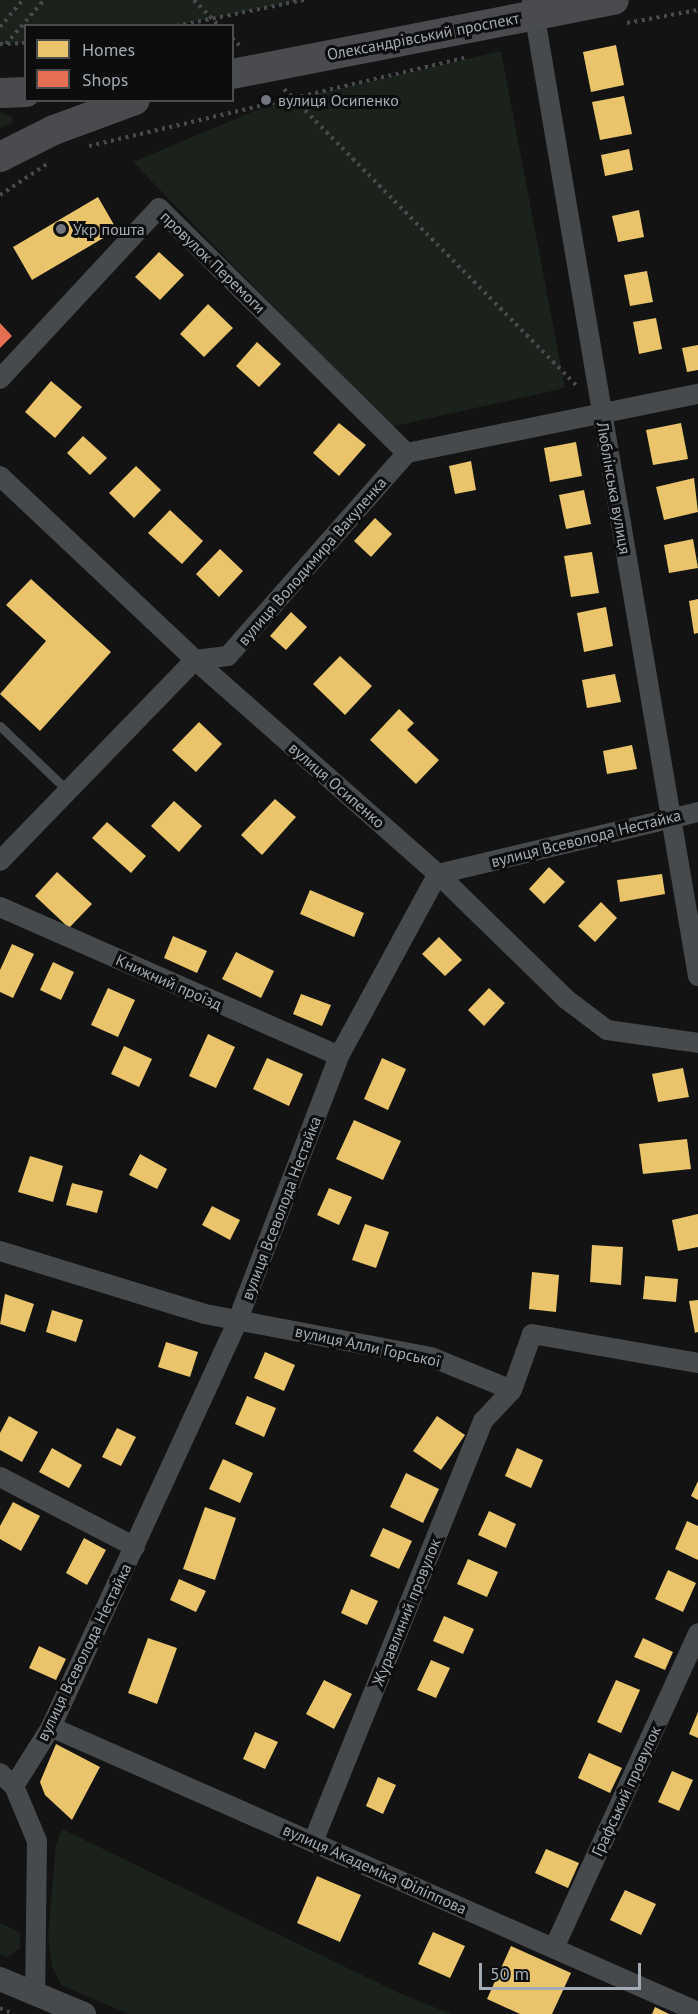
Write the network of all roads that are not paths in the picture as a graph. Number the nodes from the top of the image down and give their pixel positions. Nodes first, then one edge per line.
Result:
1 (533, 7) edge
2 (616, 12) edge
3 (243, 71) edge
4 (24, 92) edge
5 (0, 93) edge
6 (130, 102) edge
7 (0, 157) edge
8 (0, 379) edge
9 (698, 394) edge
10 (601, 411) junction
11 (407, 453) junction
12 (0, 476) edge
13 (195, 660) junction
14 (0, 726) edge
15 (68, 791) junction
16 (698, 812) edge
17 (670, 816) junction
18 (0, 861) edge
19 (438, 874) junction
20 (0, 907) edge
21 (698, 976) edge
22 (698, 1043) edge
23 (339, 1056) junction
24 (0, 1251) edge
25 (237, 1322) junction
26 (698, 1363) edge
27 (512, 1390) junction
28 (0, 1477) edge
29 (135, 1547) junction
30 (698, 1633) edge
31 (51, 1727) junction
32 (7, 1779) edge
33 (314, 1842) junction
34 (554, 1948) junction
35 (0, 1979) edge
36 (35, 1995) junction
37 (698, 2012) edge
38 (84, 2014) edge

1 - 2 main road, Олександрівський проспект
1 - 3 main road, Олександрівський проспект
1 - 10 street, Люблінська вулиця
4 - 5 main road
6 - 7 main road
8 - 11 street, провулок Перемоги
9 - 10 street
10 - 11 street
10 - 17 street, Люблінська вулиця
11 - 13 street, вулиця Володимира Вакуленка
12 - 13 street, вулиця Осипенко
13 - 15 street
13 - 19 street, вулиця Осипенко
14 - 15 lane
15 - 18 street
16 - 17 street, вулиця Всеволода Нестайка
17 - 19 street, вулиця Всеволода Нестайка
17 - 21 street, Люблінська вулиця
19 - 22 street, вулиця Осипенко
19 - 23 street, вулиця Всеволода Нестайка
20 - 23 street, Книжний проїзд
23 - 25 street, вулиця Всеволода Нестайка
24 - 25 street, вулиця Алли Горської
25 - 27 street, вулиця Алли Горської
25 - 29 street, вулиця Всеволода Нестайка
26 - 27 street
27 - 33 street, Журавлиний провулок
28 - 29 street
29 - 31 street, вулиця Всеволода Нестайка
30 - 34 street, Графський провулок
31 - 32 street, вулиця Всеволода Нестайка
31 - 33 street, вулиця Академіка Філіппова
32 - 36 street
33 - 34 street, вулиця Академіка Філіппова
34 - 37 street, вулиця Академіка Філіппова
35 - 36 street
36 - 38 street

